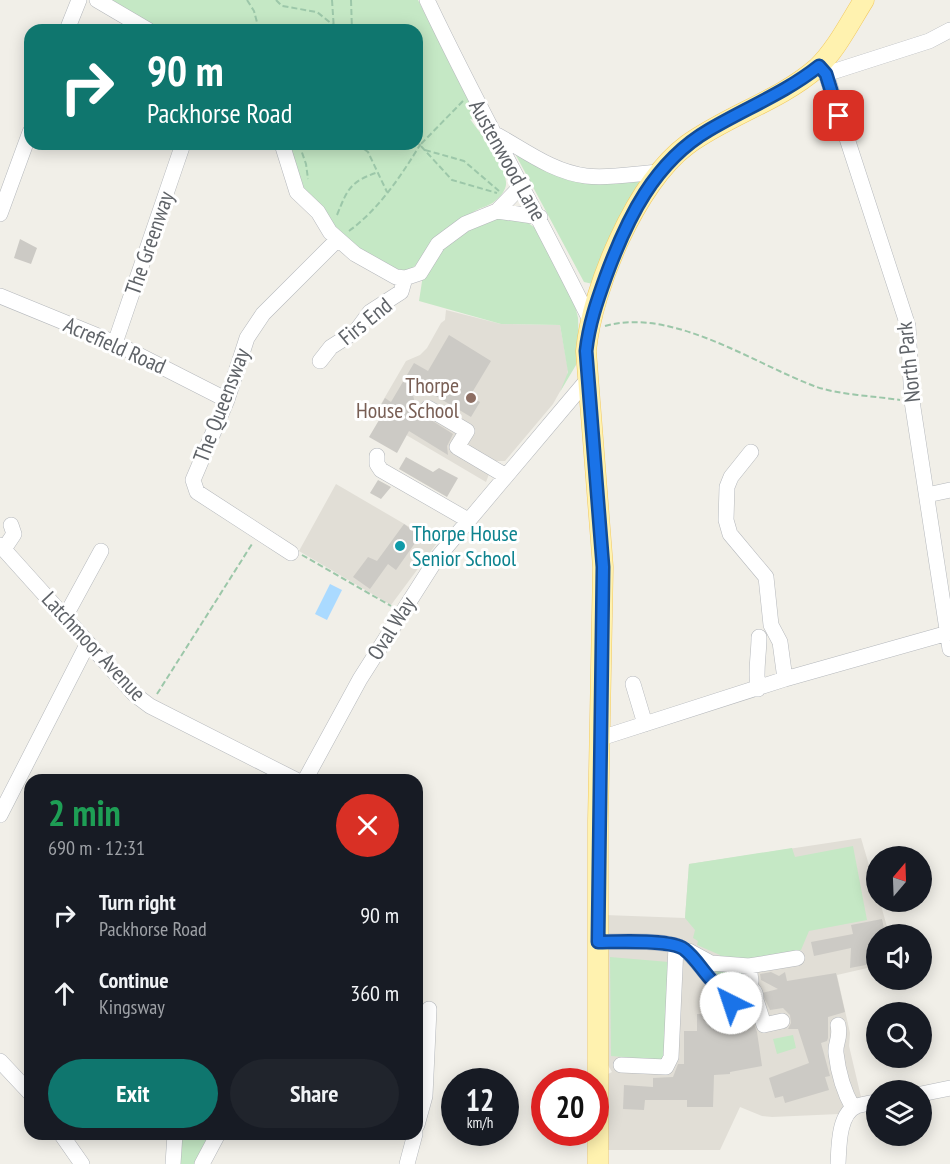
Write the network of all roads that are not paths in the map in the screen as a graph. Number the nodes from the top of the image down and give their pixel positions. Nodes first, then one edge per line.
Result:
1 (97, 0) edge
2 (427, 0) edge
3 (864, 0) edge
4 (78, 1) edge
5 (69, 24) edge
6 (138, 24) edge
7 (950, 30) edge
8 (822, 70) junction
9 (497, 135) junction
10 (24, 148) edge
11 (181, 150) edge
12 (284, 150) edge
13 (661, 172) junction
14 (523, 184) junction
15 (497, 211) junction
16 (0, 214) edge
17 (540, 217) junction
18 (334, 236) junction
19 (405, 278) junction
20 (0, 296) edge
21 (589, 325) junction
22 (115, 343) junction
23 (320, 361) dead end
24 (588, 380) junction
25 (227, 400) junction
26 (428, 408) dead end
27 (751, 452) dead end
28 (377, 456) dead end
29 (506, 476) junction
30 (950, 490) edge
31 (927, 495) junction
32 (468, 520) junction
33 (11, 525) dead end
34 (2, 547) edge
35 (101, 551) dead end
36 (291, 554) road end
37 (65, 617) junction
38 (948, 633) junction
39 (759, 637) dead end
40 (88, 643) junction
41 (950, 649) edge
42 (785, 679) junction
43 (633, 684) dead end
44 (758, 689) junction
45 (645, 724) junction
46 (601, 738) junction
47 (284, 774) edge
48 (308, 774) edge
49 (0, 815) edge
50 (598, 942) junction
51 (680, 947) junction
52 (797, 958) dead end
53 (749, 966) junction
54 (752, 993) junction
55 (731, 995) junction
56 (429, 1009) dead end
57 (783, 1021) dead end
58 (838, 1025) dead end
59 (0, 1061) edge
60 (621, 1065) dead end
61 (24, 1087) edge
62 (950, 1088) edge
63 (932, 1092) edge
64 (423, 1103) edge
65 (866, 1105) edge
66 (853, 1108) junction
67 (65, 1140) edge
68 (175, 1140) edge
69 (215, 1140) edge
70 (413, 1140) edge
71 (82, 1164) edge
72 (173, 1164) edge
73 (202, 1164) edge
74 (407, 1164) edge
75 (598, 1164) edge
76 (838, 1164) edge

1 - 6 street
2 - 9 street, Austenwood Lane
3 - 8 main road
4 - 5 street
7 - 8 street
8 - 13 main road
8 - 31 street, North Park
9 - 13 street
9 - 14 street, Austenwood Lane
10 - 16 street
11 - 22 street, The Greenway
12 - 18 street
13 - 21 main road
14 - 15 street
14 - 17 street, Austenwood Lane
15 - 17 street
15 - 19 street, Firs End
17 - 21 street, Austenwood Lane
18 - 19 street
18 - 25 street, The Queensway
19 - 23 street, Firs End
20 - 22 street, Acrefield Road
21 - 24 main road
22 - 25 street, Acrefield Road
24 - 29 street, Oval Way
24 - 46 main road
25 - 36 street, The Queensway
26 - 29 street
27 - 42 street
28 - 32 street
29 - 32 street, Oval Way
30 - 31 street
31 - 38 street, North Park
32 - 48 street, Oval Way
33 - 34 street
34 - 37 street, Latchmoor Avenue
35 - 37 street
37 - 40 street, Latchmoor Avenue
38 - 41 street, North Park
38 - 42 street
39 - 44 street
40 - 47 street, Latchmoor Avenue
40 - 49 street
42 - 44 street
43 - 45 street
44 - 45 street
45 - 46 street
46 - 50 main road
50 - 51 street
50 - 75 main road
51 - 53 street
51 - 55 street
51 - 60 street
52 - 53 street
53 - 54 street
54 - 55 street
54 - 55 street
54 - 57 street
56 - 64 street
58 - 66 street
59 - 61 street
62 - 63 street
65 - 66 street
66 - 76 street
67 - 71 street
68 - 72 street
69 - 73 street
70 - 74 street

